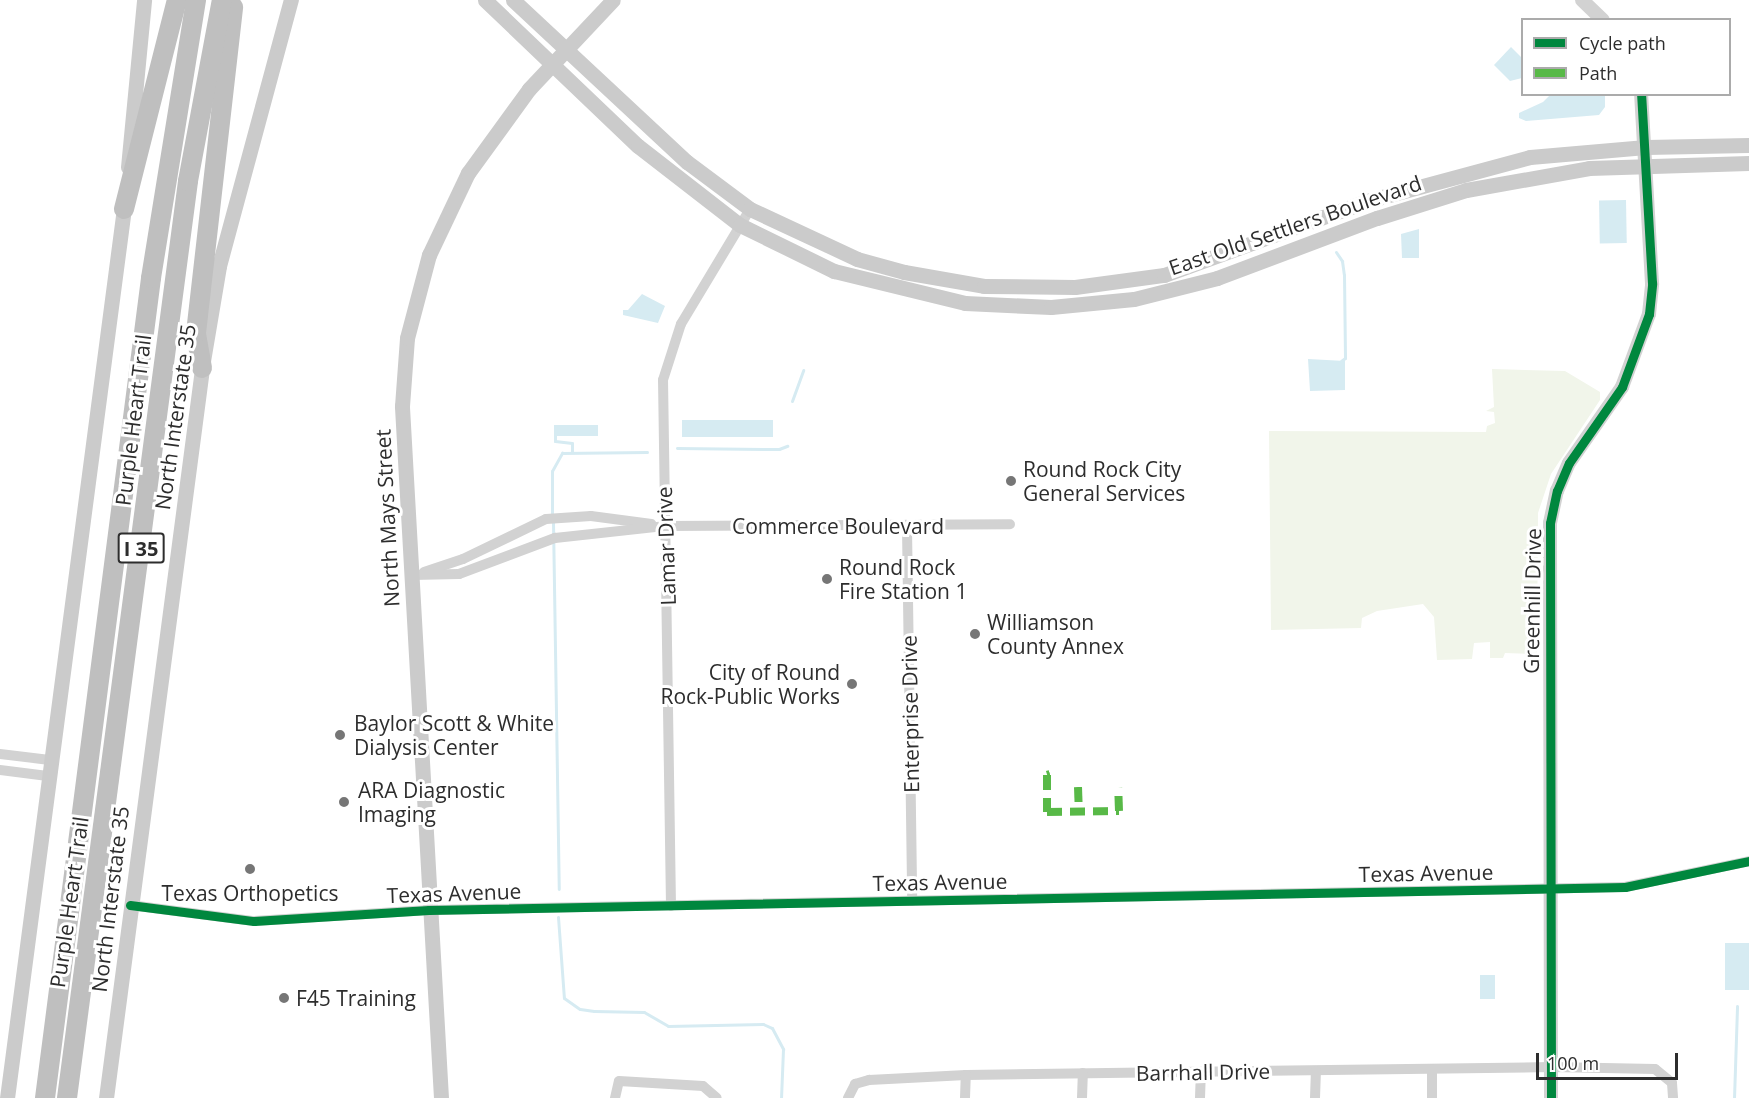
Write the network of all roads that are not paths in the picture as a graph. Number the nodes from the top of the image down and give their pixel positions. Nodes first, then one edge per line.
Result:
1 (144, 0) edge
2 (177, 0) edge
3 (196, 0) edge
4 (222, 0) edge
5 (234, 0) edge
6 (291, 0) edge
7 (485, 0) edge
8 (513, 0) edge
9 (613, 0) edge
10 (1582, 0) edge
11 (1601, 18) edge
12 (565, 49) junction
13 (551, 64) junction
14 (1641, 96) edge
15 (1749, 145) edge
16 (1646, 147) junction
17 (1749, 163) edge
18 (1646, 164) junction
19 (124, 209) junction
20 (750, 209) junction
21 (740, 225) junction
22 (202, 368) junction
23 (1010, 524) dead end
24 (666, 526) junction
25 (907, 527) junction
26 (412, 575) junction
27 (0, 754) edge
28 (50, 760) junction
29 (0, 770) edge
30 (48, 776) junction
31 (1749, 861) edge
32 (1550, 889) junction
33 (912, 901) junction
34 (130, 905) junction
35 (671, 906) junction
36 (429, 910) junction
37 (1552, 1067) junction
38 (1432, 1069) junction
39 (1316, 1071) junction
40 (1201, 1072) junction
41 (1083, 1073) junction
42 (966, 1075) junction
43 (7, 1098) edge
44 (45, 1098) edge
45 (66, 1098) edge
46 (106, 1098) edge
47 (441, 1098) edge
48 (615, 1098) edge
49 (717, 1098) edge
50 (849, 1098) edge
51 (965, 1098) edge
52 (1082, 1098) edge
53 (1200, 1098) edge
54 (1316, 1098) edge
55 (1432, 1098) edge
56 (1551, 1098) edge
57 (1673, 1098) edge

1 - 19 main road
2 - 19 highway
3 - 44 highway, Purple Heart Trail / I 35
4 - 45 highway, Purple Heart Trail / I 35
5 - 22 highway
6 - 22 main road, North Interstate 35
7 - 13 main road, East Old Settlers Boulevard
8 - 12 main road, East Old Settlers Boulevard
9 - 12 main road, North Mays Street
10 - 11 street
12 - 13 main road, North Mays Street
12 - 20 main road, East Old Settlers Boulevard
13 - 21 main road, East Old Settlers Boulevard
13 - 26 main road, North Mays Street
14 - 16 street, Greenhill Drive
15 - 16 main road, East Old Settlers Boulevard
16 - 18 street, Greenhill Drive
16 - 20 main road, East Old Settlers Boulevard
17 - 18 main road, East Old Settlers Boulevard
18 - 21 main road, East Old Settlers Boulevard
18 - 32 street, Greenhill Drive
19 - 28 main road
20 - 21 street, Lamar Drive
21 - 24 street, Lamar Drive
22 - 34 main road, North Interstate 35
23 - 25 street, Commerce Boulevard
24 - 25 street, Commerce Boulevard
24 - 26 street, Commerce Boulevard
24 - 26 street, Commerce Boulevard
24 - 35 street, Lamar Drive
25 - 33 street, Enterprise Drive
26 - 36 main road, North Mays Street
27 - 28 street
28 - 30 main road
29 - 30 street
30 - 43 main road
31 - 32 street, Texas Avenue
32 - 33 street, Texas Avenue
32 - 37 street, Greenhill Drive
33 - 35 street, Texas Avenue
34 - 36 street, Texas Avenue
34 - 46 main road, North Interstate 35
35 - 36 street, Texas Avenue
36 - 47 main road, North Mays Street
37 - 38 street, Barrhall Drive
37 - 56 street, Greenhill Drive
37 - 57 street, Barrhall Drive
38 - 39 street, Barrhall Drive
38 - 55 street
39 - 40 street, Barrhall Drive
39 - 54 street
40 - 41 street, Barrhall Drive
40 - 53 street
41 - 42 street, Barrhall Drive
41 - 52 street
42 - 50 street, Barrhall Drive
42 - 51 street
48 - 49 street

